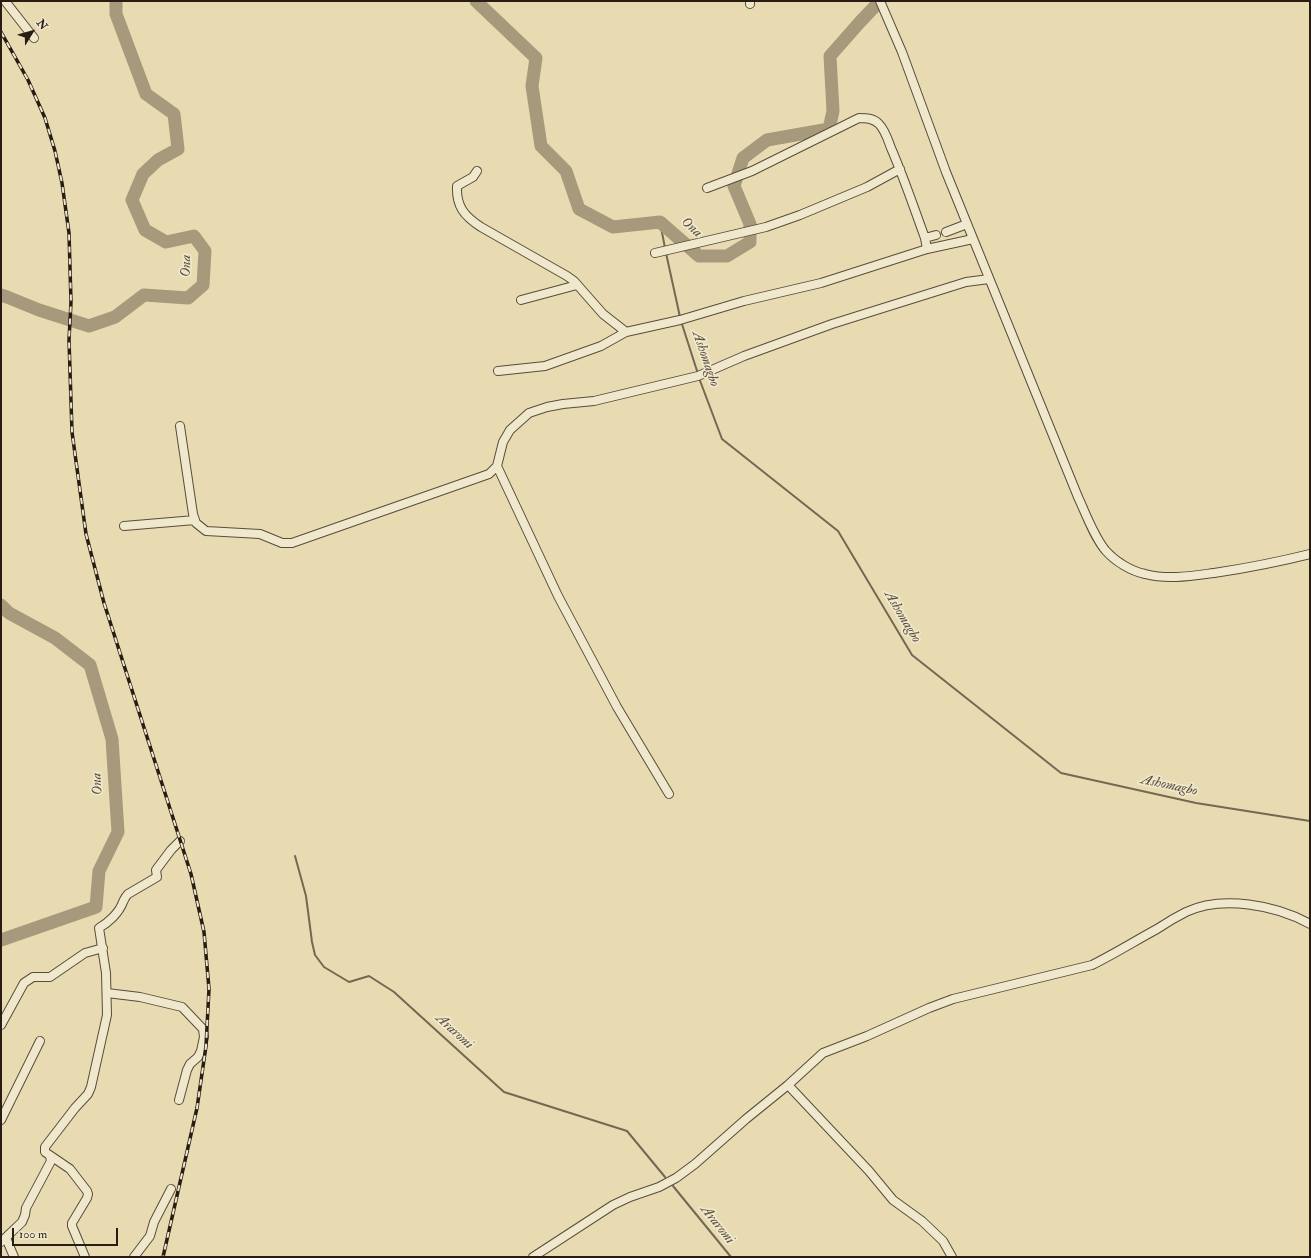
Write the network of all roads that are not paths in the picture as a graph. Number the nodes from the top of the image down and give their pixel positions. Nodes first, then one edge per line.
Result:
1 (5, 1) edge
2 (880, 1) edge
3 (34, 38) dead end
4 (900, 170) junction
5 (477, 171) dead end
6 (707, 188) dead end
7 (967, 224) junction
8 (946, 232) dead end
9 (936, 235) dead end
10 (925, 238) junction
11 (973, 239) junction
12 (928, 248) junction
13 (655, 253) dead end
14 (990, 279) junction
15 (578, 285) junction
16 (521, 300) dead end
17 (626, 332) junction
18 (498, 371) dead end
19 (180, 426) dead end
20 (497, 466) junction
21 (195, 520) junction
22 (124, 526) dead end
23 (1310, 554) edge
24 (668, 794) dead end
25 (180, 841) dead end
26 (1310, 924) edge
27 (103, 948) junction
28 (107, 993) junction
29 (1, 1025) edge
30 (40, 1042) dead end
31 (788, 1085) junction
32 (179, 1100) dead end
33 (1, 1120) edge
34 (50, 1156) junction
35 (171, 1189) dead end
36 (4, 1240) edge
37 (14, 1257) edge
38 (85, 1257) edge
39 (134, 1257) edge
40 (533, 1257) edge
41 (952, 1257) edge

1 - 3 street
2 - 7 street
4 - 6 street
4 - 10 street
4 - 13 street
5 - 15 street
7 - 8 street
7 - 11 street
9 - 10 street
10 - 12 street
11 - 12 street
11 - 14 street
12 - 17 street
14 - 20 street
14 - 23 street
15 - 16 street
15 - 17 street
17 - 18 street
19 - 21 street
20 - 21 street
20 - 24 street
21 - 22 street
25 - 27 street
26 - 31 street
27 - 28 street
27 - 29 street
28 - 32 street
28 - 34 street
30 - 33 street
31 - 40 street
31 - 41 street
34 - 36 street
34 - 38 street
35 - 39 street
36 - 37 street

